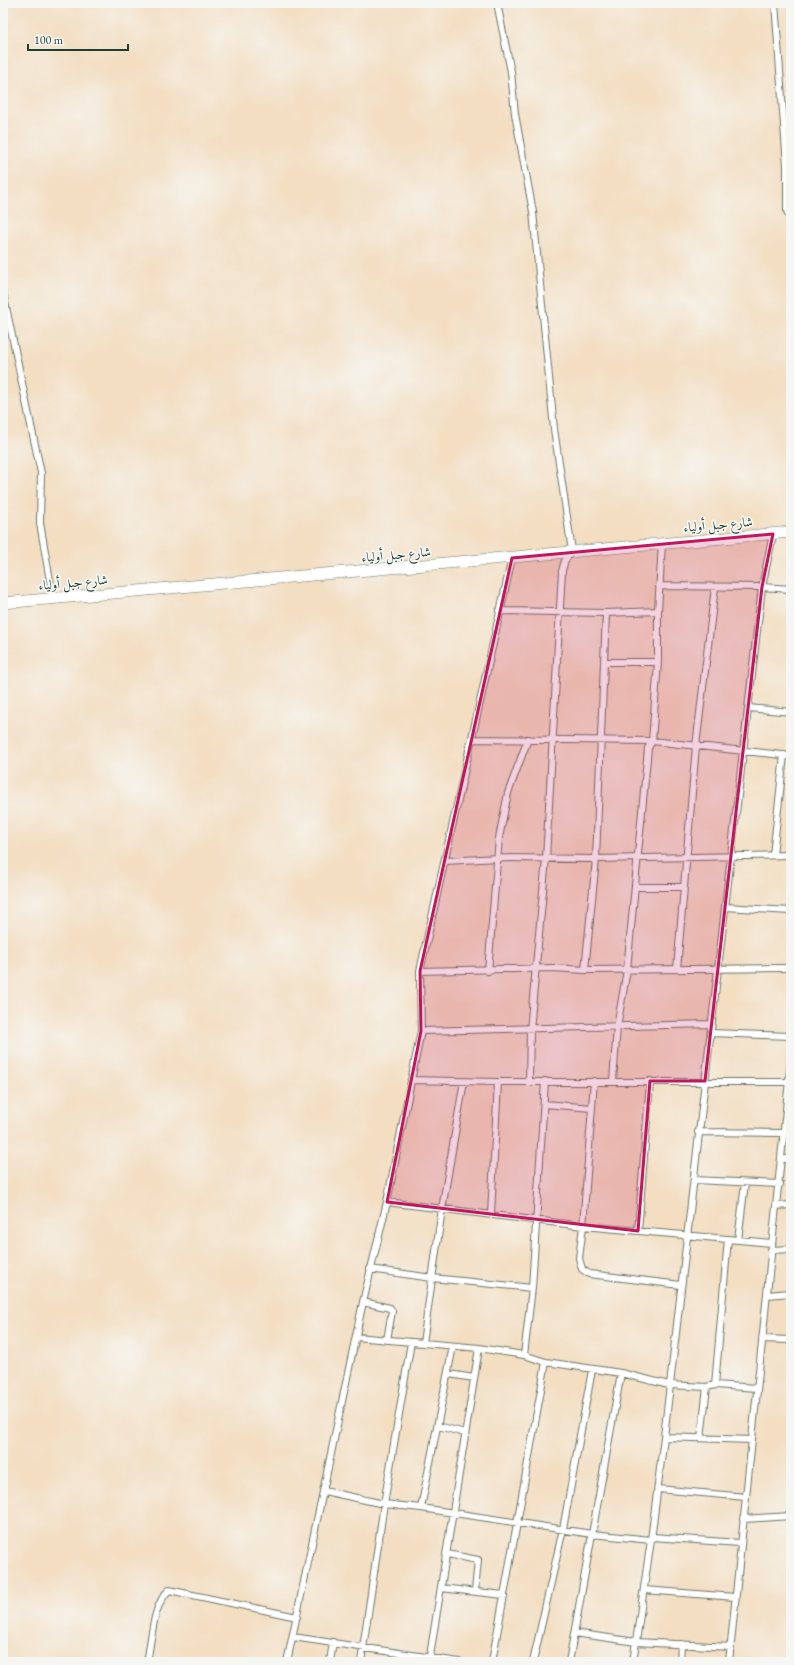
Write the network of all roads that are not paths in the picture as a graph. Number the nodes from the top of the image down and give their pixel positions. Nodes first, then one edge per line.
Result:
1 (497, 3) edge
2 (775, 3) edge
3 (791, 221) edge
4 (3, 293) edge
5 (791, 532) edge
6 (773, 534) junction
7 (662, 543) junction
8 (572, 551) junction
9 (512, 558) junction
10 (659, 586) junction
11 (715, 586) junction
12 (762, 587) junction
13 (791, 589) edge
14 (53, 598) junction
15 (3, 603) edge
16 (499, 611) junction
17 (658, 611) junction
18 (560, 612) junction
19 (606, 613) junction
20 (605, 662) junction
21 (658, 662) junction
22 (749, 708) junction
23 (791, 712) edge
24 (554, 738) junction
25 (472, 739) junction
26 (528, 739) junction
27 (602, 739) junction
28 (652, 741) junction
29 (696, 746) junction
30 (744, 750) junction
31 (784, 755) junction
32 (791, 756) edge
33 (773, 855) junction
34 (791, 855) edge
35 (731, 856) junction
36 (685, 857) junction
37 (498, 858) junction
38 (638, 858) junction
39 (546, 859) junction
40 (596, 859) junction
41 (446, 861) junction
42 (636, 887) junction
43 (683, 887) junction
44 (726, 907) junction
45 (791, 911) edge
46 (719, 968) junction
47 (791, 968) edge
48 (535, 969) junction
49 (677, 969) junction
50 (585, 970) junction
51 (627, 970) junction
52 (420, 971) junction
53 (488, 971) junction
54 (712, 1024) junction
55 (617, 1027) junction
56 (530, 1030) junction
57 (421, 1031) junction
58 (711, 1033) junction
59 (791, 1036) edge
60 (791, 1062) edge
61 (411, 1080) junction
62 (464, 1081) junction
63 (529, 1081) junction
64 (545, 1081) junction
65 (594, 1081) junction
66 (650, 1081) junction
67 (705, 1081) junction
68 (498, 1082) junction
69 (613, 1082) junction
70 (789, 1082) junction
71 (544, 1104) junction
72 (592, 1108) junction
73 (698, 1132) junction
74 (784, 1133) junction
75 (782, 1159) junction
76 (791, 1159) edge
77 (694, 1180) junction
78 (745, 1183) junction
79 (780, 1184) junction
80 (387, 1202) junction
81 (776, 1206) junction
82 (791, 1206) edge
83 (442, 1208) junction
84 (491, 1214) junction
85 (537, 1220) junction
86 (583, 1226) junction
87 (638, 1231) junction
88 (687, 1234) junction
89 (728, 1239) junction
90 (738, 1240) junction
91 (771, 1246) junction
92 (791, 1249) edge
93 (370, 1268) junction
94 (432, 1278) junction
95 (681, 1286) junction
96 (532, 1288) junction
97 (791, 1293) edge
98 (767, 1295) junction
99 (363, 1302) junction
100 (356, 1337) junction
101 (387, 1340) junction
102 (762, 1340) junction
103 (791, 1340) edge
104 (411, 1342) junction
105 (423, 1343) junction
106 (453, 1346) junction
107 (479, 1348) junction
108 (524, 1355) junction
109 (546, 1362) junction
110 (592, 1370) junction
111 (621, 1373) junction
112 (449, 1374) junction
113 (474, 1378) junction
114 (714, 1384) junction
115 (669, 1385) junction
116 (707, 1387) junction
117 (757, 1388) junction
118 (438, 1426) junction
119 (466, 1433) junction
120 (664, 1437) junction
121 (701, 1438) junction
122 (752, 1440) junction
123 (658, 1489) junction
124 (324, 1491) junction
125 (746, 1497) junction
126 (384, 1504) junction
127 (421, 1508) junction
128 (453, 1513) junction
129 (791, 1516) edge
130 (744, 1519) junction
131 (517, 1522) junction
132 (563, 1530) junction
133 (592, 1534) junction
134 (651, 1539) junction
135 (740, 1543) junction
136 (447, 1554) junction
137 (441, 1588) junction
138 (644, 1590) junction
139 (475, 1592) junction
140 (504, 1595) junction
141 (735, 1597) junction
142 (297, 1617) junction
143 (574, 1633) junction
144 (292, 1637) junction
145 (333, 1642) junction
146 (636, 1642) junction
147 (681, 1644) junction
148 (362, 1646) junction
149 (731, 1647) junction
150 (429, 1660) edge
151 (147, 1662) edge
152 (287, 1662) edge
153 (330, 1662) edge
154 (361, 1662) edge
155 (459, 1662) edge
156 (492, 1662) edge
157 (534, 1662) edge
158 (569, 1662) edge
159 (633, 1662) edge
160 (680, 1662) edge
161 (729, 1662) edge

1 - 8 street
2 - 3 street
4 - 14 street
5 - 6 highway, شارع جبل أولياء
6 - 7 highway, شارع جبل أولياء
6 - 12 street
7 - 8 highway, شارع جبل أولياء
7 - 10 street
8 - 9 highway, شارع جبل أولياء
8 - 18 street
9 - 14 highway, شارع جبل أولياء
9 - 16 street
10 - 11 street
10 - 17 street
11 - 12 street
11 - 29 street
12 - 13 street
12 - 22 street
14 - 15 highway, شارع جبل أولياء
16 - 18 street
16 - 25 street
17 - 19 street
17 - 21 street
18 - 19 street
18 - 24 street
19 - 20 street
20 - 21 street
20 - 27 street
21 - 28 street
22 - 23 street
22 - 30 street
24 - 26 street
24 - 27 street
24 - 39 street
25 - 26 street
25 - 41 street
26 - 37 street
27 - 28 street
27 - 40 street
28 - 29 street
28 - 38 street
29 - 30 street
29 - 36 street
30 - 31 street
30 - 35 street
31 - 32 street
31 - 33 street
33 - 34 street
33 - 35 street
35 - 36 street
35 - 44 street
36 - 38 street
36 - 43 street
37 - 39 street
37 - 41 street
37 - 53 street
38 - 40 street
38 - 42 street
39 - 40 street
39 - 48 street
40 - 50 street
41 - 52 street
42 - 43 street
42 - 51 street
43 - 49 street
44 - 45 street
44 - 46 street
46 - 47 street
46 - 49 street
46 - 54 street
48 - 50 street
48 - 53 street
48 - 56 street
49 - 51 street
50 - 51 street
51 - 55 street
52 - 53 street
52 - 57 street
54 - 55 street
54 - 58 street
55 - 56 street
55 - 69 street
56 - 57 street
56 - 63 street
57 - 61 street
58 - 59 street
58 - 67 street
60 - 70 street
61 - 62 street
61 - 80 street
62 - 68 street
62 - 83 street
63 - 64 street
63 - 68 street
64 - 65 street
64 - 71 street
65 - 69 street
65 - 72 street
66 - 67 street
66 - 69 street
66 - 87 street
67 - 70 street
67 - 73 street
68 - 84 street
70 - 74 street
71 - 72 street
71 - 85 street
72 - 86 street
73 - 74 street
73 - 77 street
74 - 75 street
75 - 76 street
75 - 79 street
77 - 78 street
77 - 88 street
78 - 79 street
78 - 90 street
79 - 81 street
80 - 83 street
80 - 93 street
81 - 82 street
81 - 91 street
83 - 84 street
83 - 94 street
84 - 85 street
85 - 86 street
85 - 96 street
86 - 87 street
86 - 95 street
87 - 88 street
88 - 89 street
88 - 95 street
89 - 90 street
89 - 114 street
90 - 91 street
91 - 92 street
91 - 98 street
93 - 94 street
93 - 99 street
94 - 96 street
94 - 105 street
95 - 115 street
96 - 108 street
97 - 98 street
98 - 102 street
99 - 100 street
99 - 101 street
100 - 101 street
100 - 124 street
101 - 104 street
102 - 103 street
102 - 117 street
104 - 105 street
104 - 126 street
105 - 106 street
106 - 107 street
106 - 112 street
107 - 108 street
107 - 113 street
108 - 109 street
109 - 110 street
109 - 131 street
110 - 111 street
110 - 132 street
111 - 115 street
111 - 133 street
112 - 113 street
112 - 118 street
113 - 119 street
114 - 116 street
114 - 117 street
115 - 116 street
115 - 120 street
116 - 121 street
117 - 122 street
118 - 119 street
118 - 127 street
119 - 128 street
120 - 121 street
120 - 123 street
121 - 122 street
122 - 125 street
123 - 125 street
123 - 134 street
124 - 126 street
124 - 142 street
125 - 130 street
126 - 127 street
126 - 148 street
127 - 128 street
128 - 131 street
128 - 136 street
129 - 130 street
130 - 135 street
131 - 132 street
131 - 140 street
132 - 133 street
132 - 157 street
133 - 134 street
133 - 143 street
134 - 135 street
134 - 138 street
135 - 141 street
136 - 137 street
136 - 139 street
137 - 139 street
137 - 150 street
138 - 141 street
138 - 146 street
139 - 140 street
140 - 156 street
141 - 149 street
142 - 144 street
142 - 151 street
143 - 146 street
143 - 158 street
144 - 145 street
144 - 152 street
145 - 148 street
145 - 153 street
146 - 147 street
146 - 159 street
147 - 149 street
147 - 160 street
148 - 150 street
148 - 154 street
149 - 161 street
150 - 155 street

